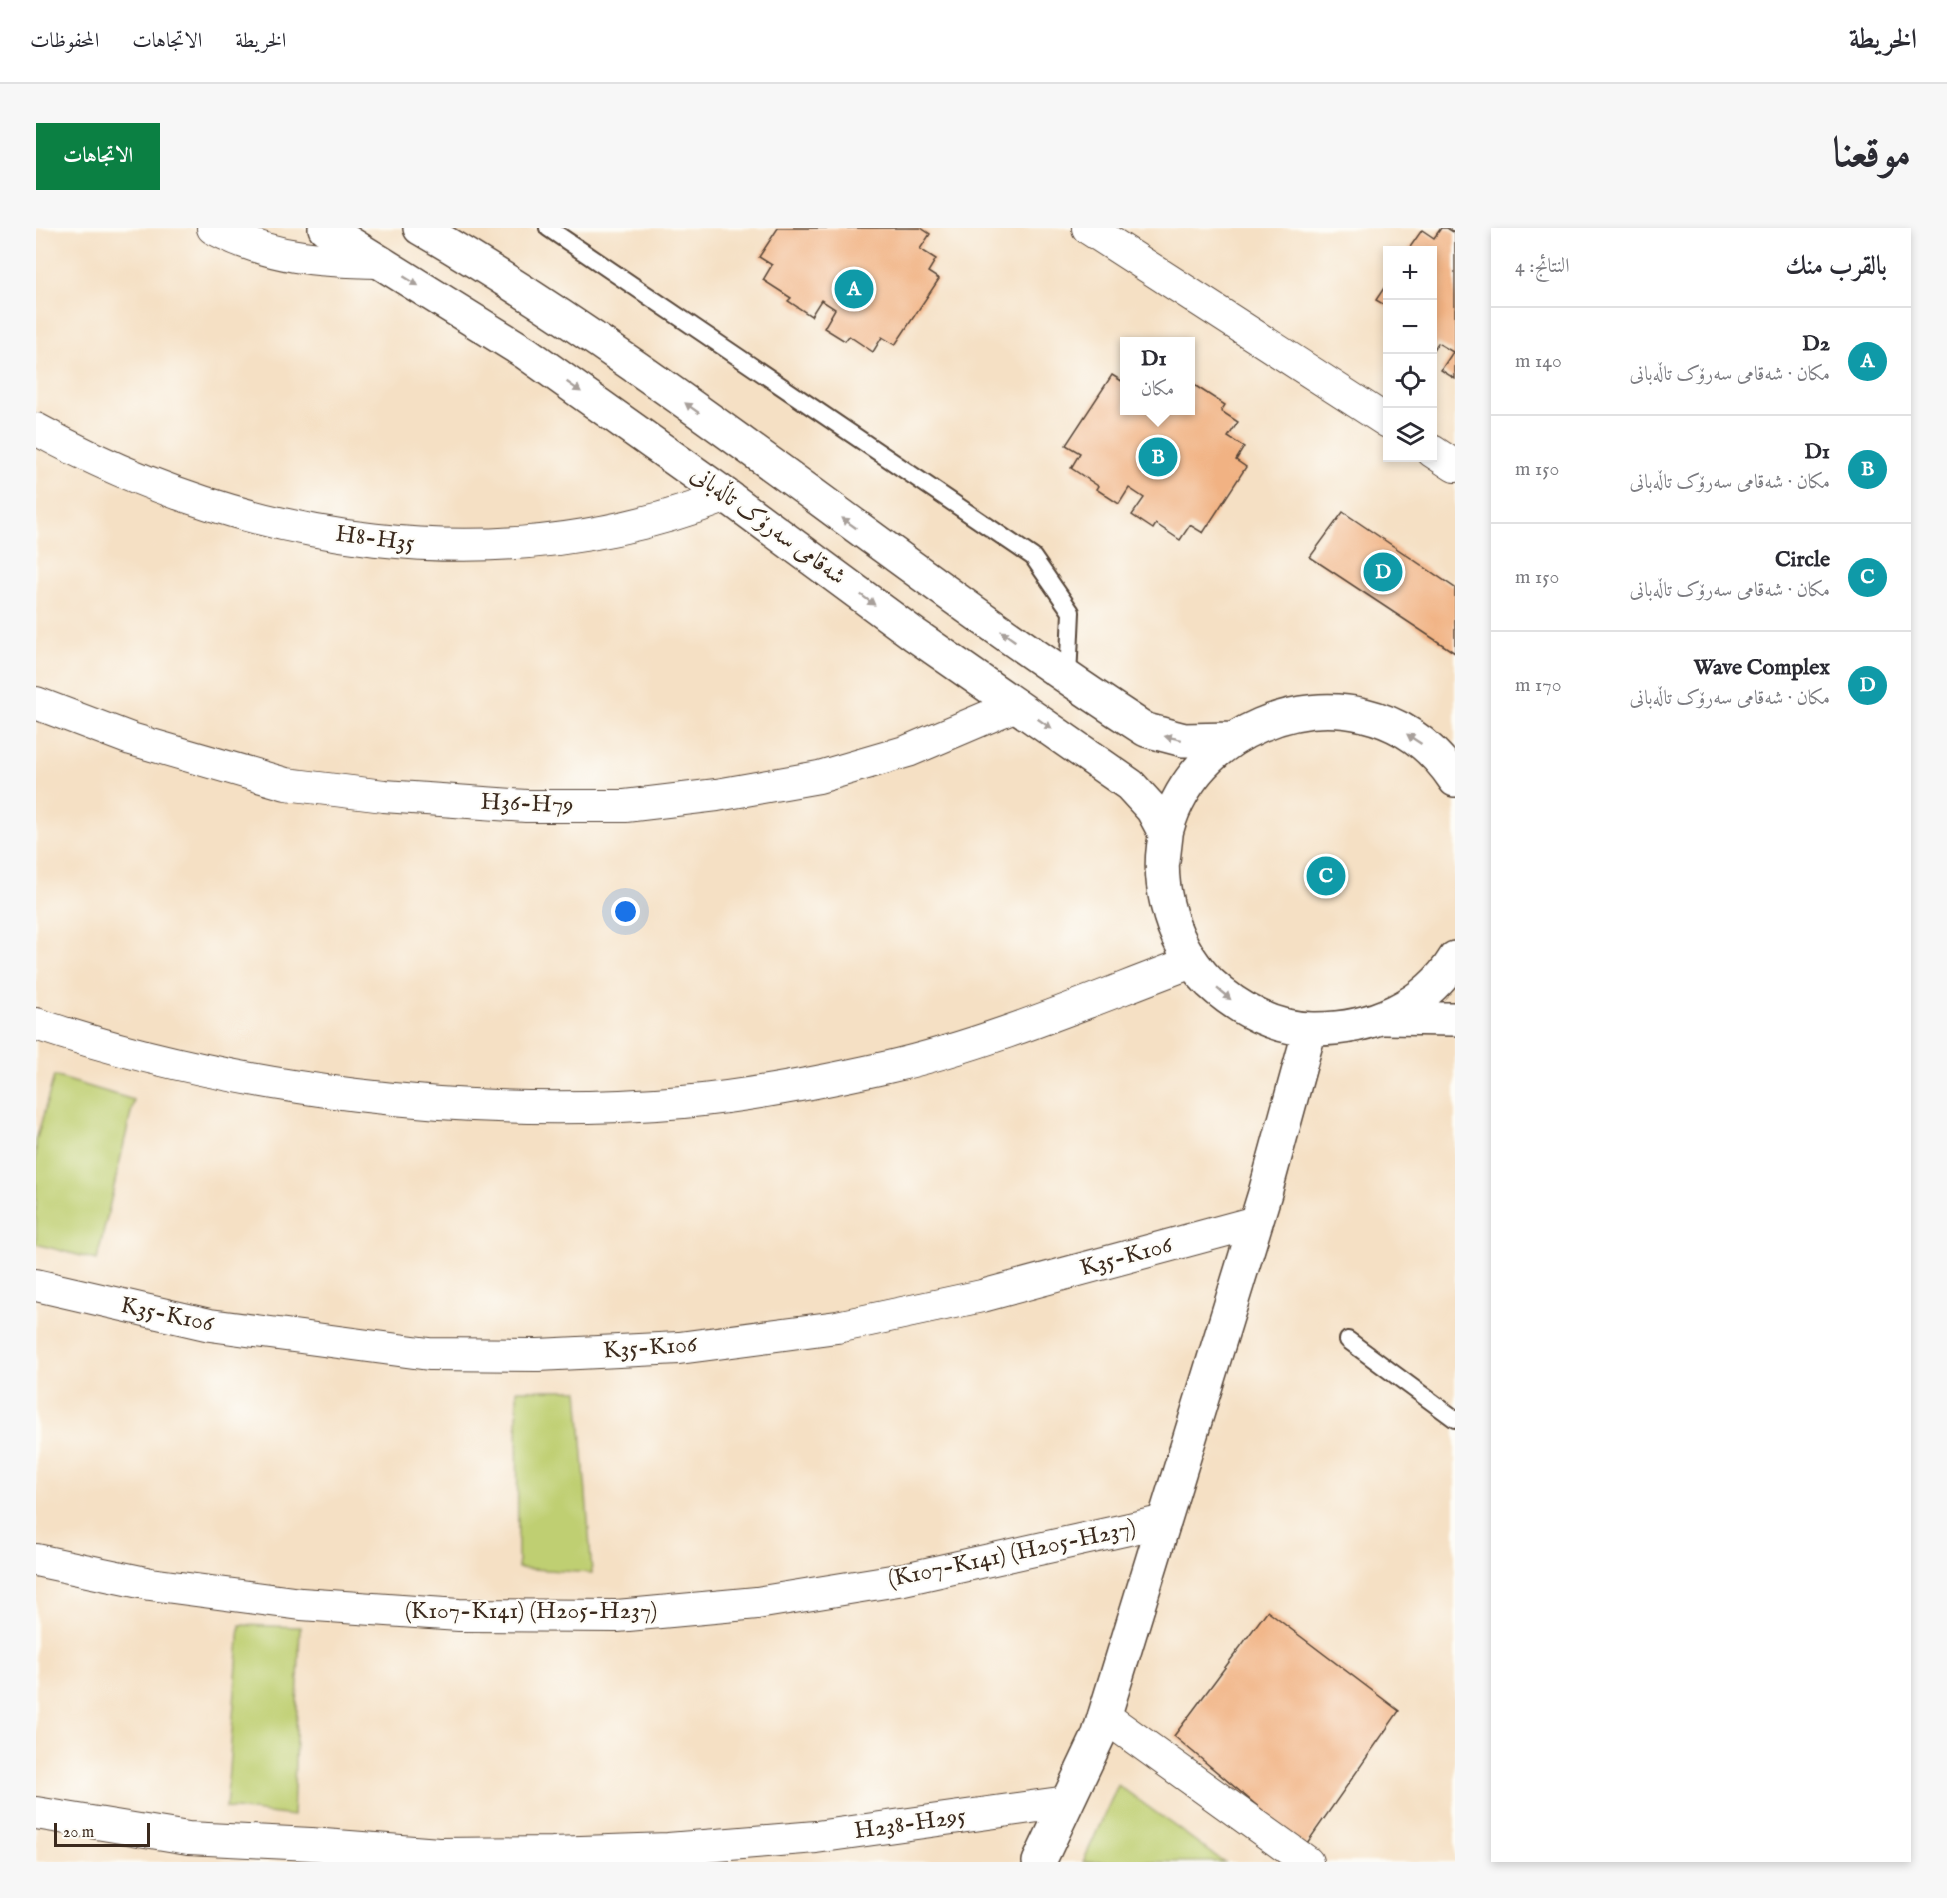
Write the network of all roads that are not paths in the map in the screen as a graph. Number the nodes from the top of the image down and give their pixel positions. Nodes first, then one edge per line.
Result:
1 (213, 228) edge
2 (326, 228) edge
3 (420, 228) edge
4 (548, 228) edge
5 (1088, 228) edge
6 (381, 262) junction
7 (1383, 419) edge
8 (36, 429) edge
9 (1437, 454) edge
10 (1455, 466) edge
11 (727, 496) junction
12 (1068, 678) junction
13 (36, 703) edge
14 (1016, 705) junction
15 (1231, 739) junction
16 (1455, 780) edge
17 (1163, 861) junction
18 (1455, 958) edge
19 (1192, 962) junction
20 (1381, 1018) junction
21 (1455, 1019) edge
22 (36, 1024) edge
23 (1310, 1029) junction
24 (1256, 1222) junction
25 (36, 1285) edge
26 (1348, 1340) dead end
27 (1455, 1419) edge
28 (1165, 1521) junction
29 (36, 1560) edge
30 (1104, 1716) junction
31 (1067, 1802) junction
32 (36, 1813) edge
33 (300, 1853) edge
34 (663, 1855) edge
35 (1038, 1862) edge
36 (1307, 1862) edge

1 - 6 street
2 - 6 street, شەقامی سەرۆک تاڵەبانی
12 -> 3 street, شەقامی سەرۆک تاڵەبانی
4 - 12 lane
5 - 7 street
6 -> 11 street, شەقامی سەرۆک تاڵەبانی
8 - 11 street, H8-H35
9 - 10 street
11 -> 14 street, شەقامی سەرۆک تاڵەبانی
15 -> 12 street, شەقامی سەرۆک تاڵەبانی
13 - 14 street, H36-H79
14 -> 17 street, شەقامی سەرۆک تاڵەبانی
16 -> 15 street
15 - 17 street
17 - 19 street
18 - 20 street
19 - 22 street
19 -> 23 street
20 - 21 street
20 - 23 street
23 - 24 street
24 - 25 street, K35-K106
24 - 28 street
26 - 27 lane
28 - 29 street, (K107-K141) (H205-H237)
28 - 30 street
30 - 31 street
30 - 36 street
31 - 34 street, H238-H295
31 - 35 street
32 - 33 street, H238-H295
33 - 34 street, H238-H295

